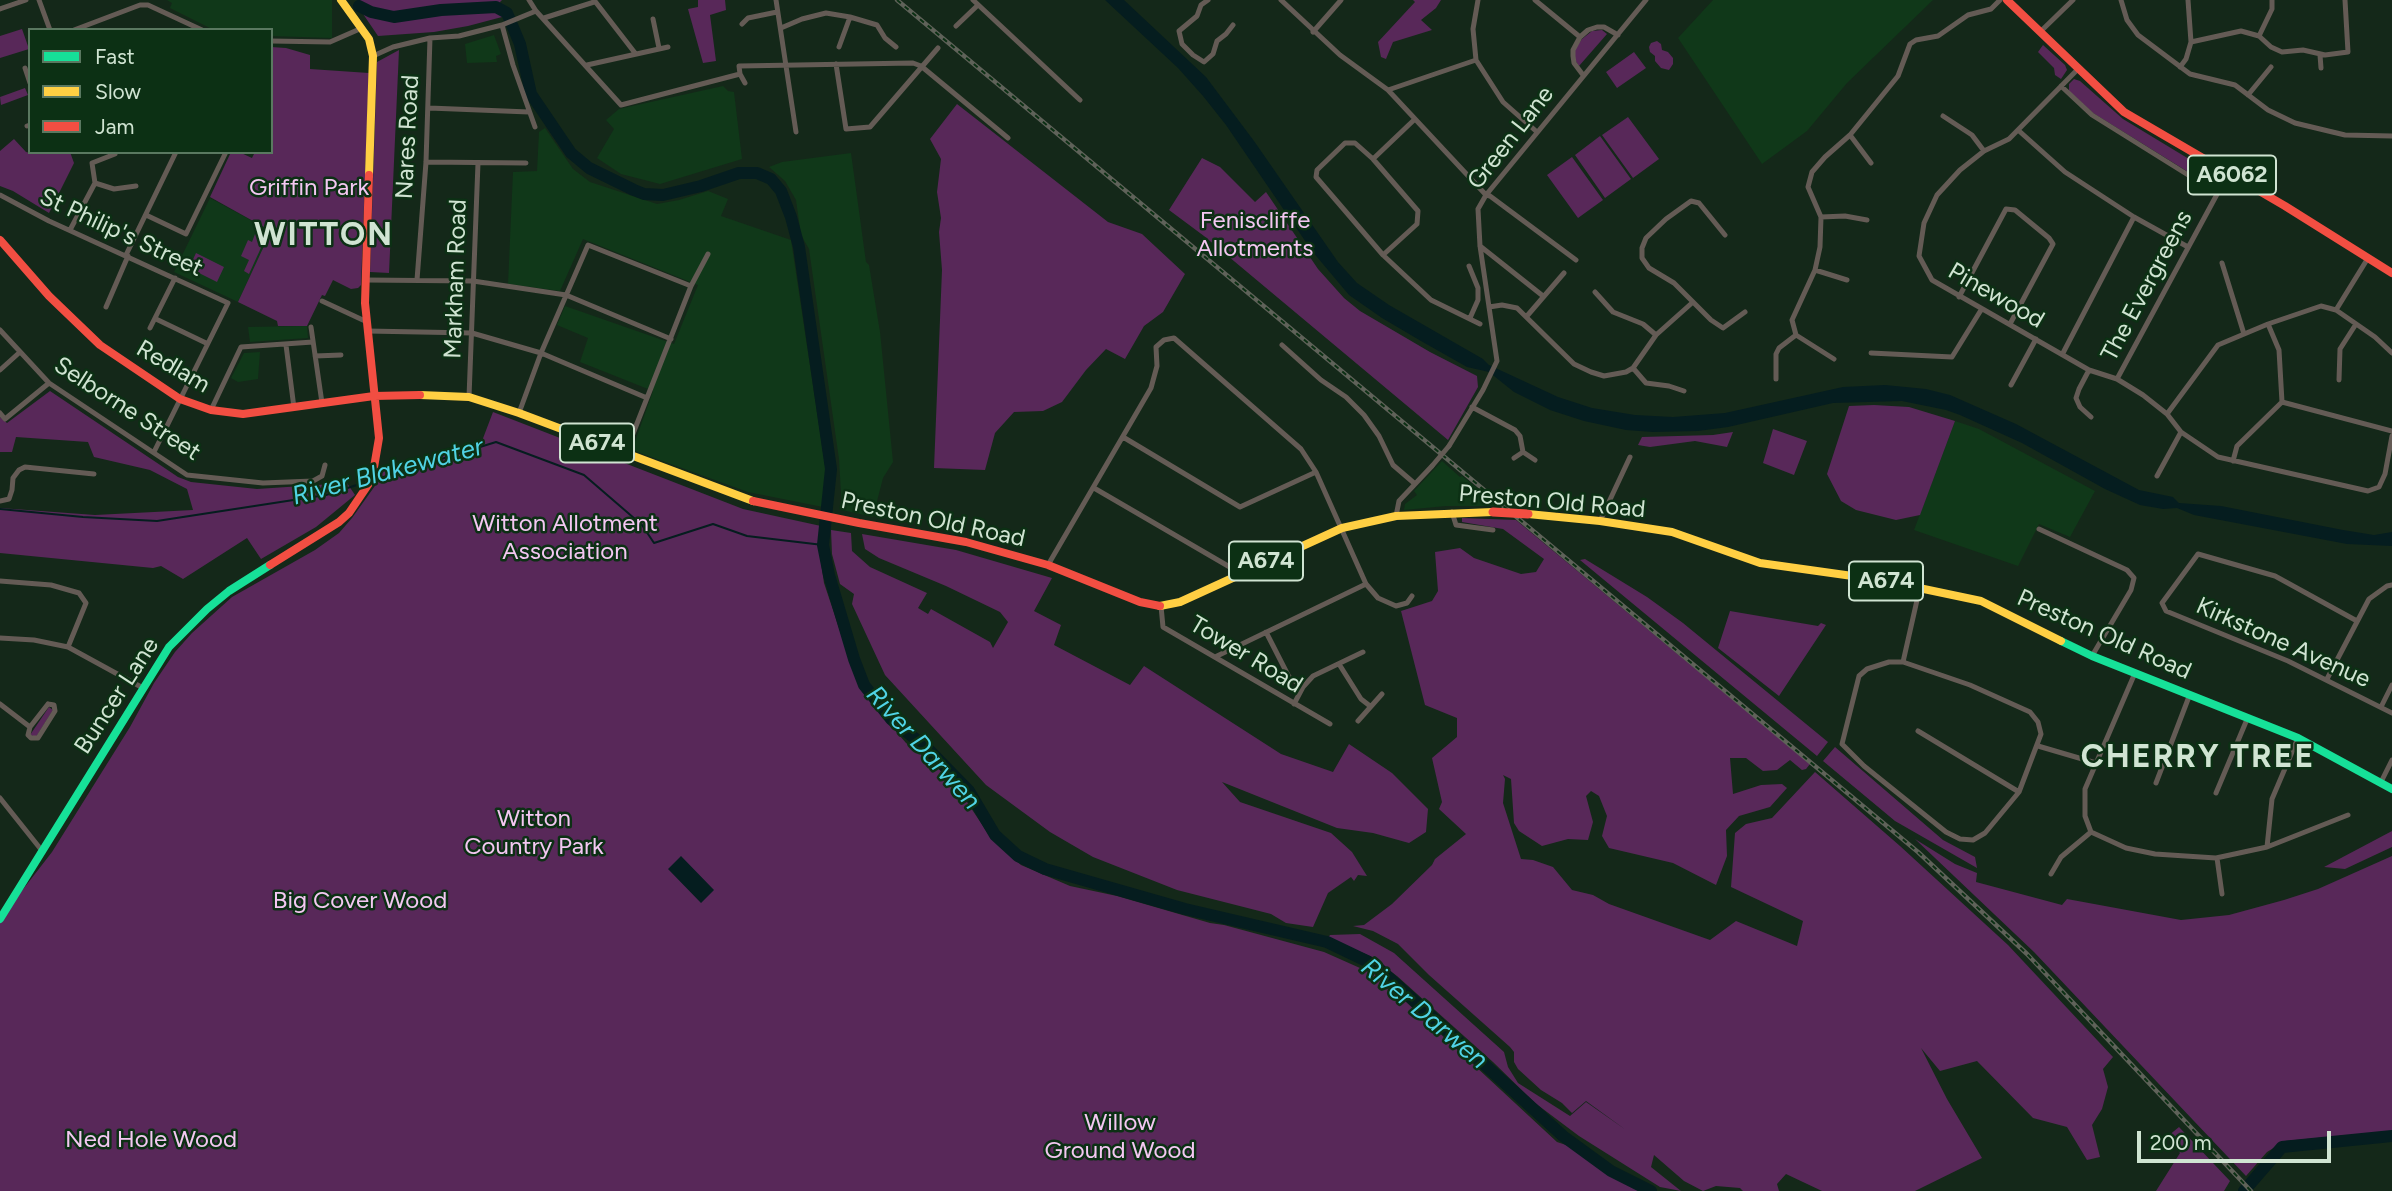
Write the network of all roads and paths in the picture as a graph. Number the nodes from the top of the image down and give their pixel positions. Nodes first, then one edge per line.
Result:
1 (26, 0) edge
2 (39, 0) edge
3 (341, 0) edge
4 (529, 0) edge
5 (776, 0) edge
6 (973, 0) edge
7 (1195, 0) edge
8 (1208, 0) edge
9 (1281, 0) edge
10 (1341, 0) edge
11 (1478, 0) edge
12 (1535, 0) edge
13 (1646, 0) edge
14 (2000, 0) edge
15 (2007, 0) edge
16 (2073, 0) edge
17 (2121, 0) edge
18 (2188, 0) edge
19 (2272, 0) edge
20 (2345, 0) edge
21 (594, 1) edge
22 (140, 2) edge
23 (978, 5) junction
24 (1201, 5) junction
25 (0, 9) edge
26 (536, 11) junction
27 (777, 12) junction
28 (850, 17) junction
29 (544, 18) junction
30 (653, 19) dead end
31 (504, 24) junction
32 (742, 24) dead end
33 (1233, 24) dead end
34 (956, 26) dead end
35 (49, 28) edge
36 (79, 28) edge
37 (198, 28) edge
38 (362, 28) junction
39 (781, 28) junction
40 (1313, 32) junction
41 (2040, 32) junction
42 (1618, 35) junction
43 (2259, 36) junction
44 (1580, 37) junction
45 (430, 38) junction
46 (273, 41) edge
47 (2191, 42) junction
48 (668, 47) dead end
49 (839, 47) dead end
50 (895, 47) dead end
51 (659, 48) junction
52 (938, 48) dead end
53 (635, 53) junction
54 (2320, 55) junction
55 (373, 56) junction
56 (1476, 60) junction
57 (836, 64) junction
58 (587, 65) junction
59 (787, 65) junction
60 (921, 66) junction
61 (2180, 67) junction
62 (2271, 67) dead end
63 (25, 68) dead end
64 (2322, 68) dead end
65 (2078, 69) junction
66 (740, 74) junction
67 (1583, 75) junction
68 (28, 77) edge
69 (745, 83) dead end
70 (2061, 86) junction
71 (1388, 90) junction
72 (2248, 95) junction
73 (1080, 100) dead end
74 (429, 108) junction
75 (529, 112) junction
76 (1943, 116) dead end
77 (1415, 119) junction
78 (535, 127) dead end
79 (2018, 130) junction
80 (796, 132) dead end
81 (1537, 132) junction
82 (1850, 135) junction
83 (2392, 136) edge
84 (1008, 138) dead end
85 (1984, 151) junction
86 (115, 154) dead end
87 (175, 154) edge
88 (225, 154) edge
89 (1373, 159) junction
90 (426, 162) junction
91 (478, 163) junction
92 (526, 163) dead end
93 (1871, 163) dead end
94 (2228, 174) junction
95 (95, 183) junction
96 (136, 186) dead end
97 (2217, 193) junction
98 (0, 195) edge
99 (1486, 195) junction
100 (146, 215) junction
101 (1821, 217) junction
102 (2134, 217) junction
103 (1867, 220) dead end
104 (70, 230) junction
105 (1726, 235) dead end
106 (0, 240) edge
107 (1480, 246) junction
108 (2188, 247) junction
109 (708, 254) dead end
110 (1383, 255) junction
111 (127, 256) junction
112 (2368, 258) junction
113 (1576, 260) dead end
114 (2222, 263) dead end
115 (1469, 266) dead end
116 (1815, 270) junction
117 (1564, 273) dead end
118 (2392, 273) edge
119 (175, 278) junction
120 (365, 280) junction
121 (417, 280) junction
122 (1847, 280) dead end
123 (473, 281) junction
124 (691, 286) junction
125 (1595, 292) dead end
126 (566, 295) junction
127 (1543, 296) junction
128 (1959, 297) junction
129 (322, 301) dead end
130 (1693, 302) junction
131 (106, 307) dead end
132 (1489, 307) junction
133 (1981, 310) junction
134 (2336, 310) junction
135 (1745, 312) dead end
136 (1527, 316) junction
137 (1470, 318) junction
138 (156, 319) junction
139 (1480, 324) dead end
140 (2010, 324) junction
141 (2268, 324) junction
142 (2356, 324) junction
143 (365, 326) junction
144 (311, 327) dead end
145 (150, 328) dead end
146 (0, 330) edge
147 (472, 333) junction
148 (2244, 334) junction
149 (1656, 335) junction
150 (1796, 335) junction
151 (671, 339) junction
152 (2036, 339) junction
153 (313, 342) junction
154 (206, 343) junction
155 (286, 345) junction
156 (1282, 345) dead end
157 (20, 352) junction
158 (541, 353) junction
159 (1871, 353) dead end
160 (2063, 353) junction
161 (2392, 353) edge
162 (341, 355) dead end
163 (315, 356) junction
164 (1834, 359) dead end
165 (1633, 368) junction
166 (0, 370) edge
167 (2090, 370) junction
168 (2117, 379) junction
169 (1776, 380) dead end
170 (2339, 380) dead end
171 (49, 383) junction
172 (2011, 385) dead end
173 (1684, 391) dead end
174 (374, 396) junction
175 (469, 397) junction
176 (646, 398) junction
177 (180, 399) junction
178 (2281, 402) junction
179 (322, 403) junction
180 (1472, 407) junction
181 (294, 408) junction
182 (211, 410) junction
183 (0, 413) edge
184 (519, 413) junction
185 (2167, 414) junction
186 (2091, 416) dead end
187 (2181, 432) junction
188 (2392, 434) edge
189 (1123, 437) junction
190 (154, 452) junction
191 (1523, 452) junction
192 (625, 454) junction
193 (2390, 454) edge
194 (1630, 457) dead end
195 (1514, 458) dead end
196 (1535, 460) dead end
197 (2233, 461) junction
198 (325, 465) dead end
199 (1316, 472) junction
200 (94, 474) dead end
201 (2157, 476) dead end
202 (1415, 483) junction
203 (1094, 488) junction
204 (0, 501) edge
205 (1452, 512) junction
206 (1396, 516) junction
207 (1600, 521) junction
208 (1342, 528) junction
209 (2039, 529) dead end
210 (1493, 530) dead end
211 (1048, 565) junction
212 (1240, 573) junction
213 (0, 581) edge
214 (1366, 583) junction
215 (2392, 585) edge
216 (1920, 587) junction
217 (1412, 596) dead end
218 (1161, 606) junction
219 (2357, 621) junction
220 (1266, 632) junction
221 (0, 638) edge
222 (68, 648) junction
223 (1363, 652) dead end
224 (2092, 656) junction
225 (1215, 657) junction
226 (1903, 662) junction
227 (1339, 664) junction
228 (2135, 673) junction
229 (2327, 679) junction
230 (2392, 685) edge
231 (144, 688) junction
232 (1303, 688) junction
233 (1382, 694) dead end
234 (2190, 694) junction
235 (1294, 704) junction
236 (2, 706) edge
237 (1370, 706) junction
238 (2381, 707) junction
239 (2392, 713) edge
240 (0, 714) edge
241 (2248, 717) junction
242 (1357, 721) dead end
243 (1330, 724) dead end
244 (30, 727) junction
245 (1918, 731) dead end
246 (2298, 738) junction
247 (2038, 746) junction
248 (2392, 760) edge
249 (2096, 763) junction
250 (2381, 782) junction
251 (2156, 783) dead end
252 (2392, 789) edge
253 (2019, 792) junction
254 (2217, 793) dead end
255 (1, 803) edge
256 (2348, 815) dead end
257 (2091, 832) junction
258 (2267, 847) junction
259 (43, 852) junction
260 (2217, 858) junction
261 (2051, 874) dead end
262 (2222, 894) dead end
263 (0, 919) edge

1 - 25 street
2 - 35 street
3 - 38 main road
4 - 26 street
5 - 27 street
6 - 23 street
7 - 24 street
8 - 24 street
9 - 40 street
10 - 40 street
11 - 56 street
12 - 44 street
13 - 42 street, Green Lane
14 - 82 street
15 - 41 main road, A6062
16 - 41 street
17 - 61 street
18 - 47 street
19 - 43 street
20 - 54 street
21 - 29 street
21 - 53 street
22 - 36 street
22 - 37 street
23 - 34 street
23 - 73 street
24 - 33 street
26 - 29 street
26 - 31 street
27 - 32 street
27 - 39 street
28 - 39 street
28 - 49 street
28 - 50 street
29 - 58 street
30 - 51 street
31 - 45 street
31 - 75 street
38 - 46 street
38 - 55 main road
39 - 59 street
40 - 71 street
41 - 65 main road, A6062
42 - 44 street
42 - 67 street, Green Lane
43 - 47 street
43 - 54 street
44 - 67 street
45 - 55 street
45 - 74 street, Nares Road
47 - 61 street
48 - 51 street
51 - 53 street
52 - 60 street
53 - 58 street
54 - 64 street
55 - 120 main road, Buncer Lane
56 - 71 street
56 - 81 street
57 - 59 street
57 - 60 street
57 - 60 street
58 - 66 street
59 - 66 street
59 - 80 street
60 - 84 street
61 - 72 street
62 - 72 street
63 - 68 street
65 - 70 street, Pinewood
65 - 94 main road, A6062
66 - 69 street
67 - 81 street, Green Lane
70 - 79 street, Pinewood
70 - 97 street
71 - 77 street
72 - 83 street
74 - 75 street
74 - 90 street, Nares Road
75 - 78 street
76 - 85 street
77 - 89 street
77 - 99 street
79 - 85 street, Pinewood
79 - 102 street
81 - 99 street, Green Lane
82 - 93 street
82 - 101 street
85 - 128 street, Pinewood
86 - 95 street
87 - 100 street
88 - 100 street
89 - 110 street
89 - 110 street
90 - 91 street
90 - 121 street, Nares Road
91 - 92 street
91 - 123 street, Markham Road
94 - 97 street, The Evergreens
94 - 112 main road, A6062
95 - 96 street
95 - 104 street
97 - 108 street, The Evergreens
98 - 104 street, St Philip's Street
99 - 107 street, Green Lane
99 - 113 street
100 - 111 street
101 - 103 street
101 - 116 street
102 - 108 street
102 - 160 street
104 - 111 street, St Philip's Street
105 - 130 street
106 - 177 main road, Redlam / A674
107 - 127 street
107 - 132 street, Green Lane
108 - 168 street, The Evergreens
109 - 124 street
110 - 137 street
111 - 119 street, St Philip's Street
111 - 131 street
112 - 118 main road, A6062
112 - 134 street
114 - 148 street
115 - 137 street
116 - 122 street
116 - 150 street
117 - 127 street
119 - 138 street
119 - 154 street, St Philip's Street
120 - 121 street
120 - 143 main road, Buncer Lane
121 - 123 street
123 - 126 street
123 - 147 street, Markham Road
124 - 126 street
124 - 151 street
125 - 149 street
126 - 151 street
126 - 158 street
127 - 136 street
128 - 133 street, Pinewood
128 - 140 street
129 - 143 street
130 - 135 street
130 - 149 street
132 - 136 street
132 - 180 street, Green Lane
133 - 140 street, Pinewood
133 - 159 street
134 - 141 street
134 - 142 street
136 - 165 street
137 - 139 street
138 - 145 street
138 - 154 street
140 - 152 street, Pinewood
141 - 148 street
141 - 178 street
142 - 161 street
142 - 170 street
143 - 147 street
143 - 174 main road, Buncer Lane
144 - 153 street
146 - 157 street, Selborne Street
147 - 158 street
147 - 175 street, Markham Road
148 - 185 street
149 - 165 street
150 - 164 street
150 - 169 street
151 - 176 street
152 - 160 street, Pinewood
152 - 172 street
153 - 155 street
153 - 163 street
154 - 177 street
155 - 181 street
155 - 182 street
156 - 202 street
157 - 166 street
157 - 171 street, Selborne Street
158 - 176 street
158 - 184 street
160 - 167 street, Pinewood
162 - 163 street
163 - 179 street
165 - 173 street
167 - 168 street, Pinewood
167 - 186 street
168 - 185 street, Pinewood
171 - 183 street
171 - 190 street, Selborne Street
174 - 175 main road, Preston Old Road / A674
174 - 179 main road, Redlam / A674
174 - 231 main road, Buncer Lane
175 - 184 main road, Preston Old Road / A674
176 - 192 street
177 - 182 main road, Redlam / A674
177 - 190 street
178 - 188 street
178 - 197 street
179 - 181 main road, Redlam / A674
180 - 191 street
180 - 202 street, bridge
181 - 182 main road, Redlam / A674
184 - 192 main road, Preston Old Road / A674
185 - 187 street, Pinewood
187 - 197 street, Pinewood
187 - 201 street
188 - 193 street, Pinewood
189 - 199 street
189 - 199 street
189 - 203 street
190 - 198 street, Selborne Street
191 - 195 street
191 - 196 street
192 - 211 main road, Preston Old Road / A674
193 - 197 street, Pinewood
194 - 207 street
199 - 208 street
200 - 204 street
202 - 206 street
203 - 211 street
203 - 212 street
205 - 206 main road, Preston Old Road / A674
205 - 207 main road, Preston Old Road / A674, bridge
205 - 210 street
206 - 208 main road, Preston Old Road / A674
207 - 216 main road, Preston Old Road / A674
208 - 212 main road, Preston Old Road / A674
208 - 214 street
209 - 224 street
211 - 218 main road, Preston Old Road / A674
212 - 218 main road, Preston Old Road / A674
213 - 222 street
214 - 217 street
214 - 220 street
215 - 219 street
216 - 224 main road, Preston Old Road / A674
216 - 226 street
218 - 225 street, Tower Road
219 - 229 street
219 - 229 street, Kirkstone Avenue
220 - 225 street
220 - 232 street
221 - 222 street
222 - 231 street
223 - 227 street
224 - 228 main road, Preston Old Road / A674
225 - 235 street, Tower Road
226 - 247 street
226 - 253 street
227 - 232 street
227 - 237 street
228 - 234 main road, Preston Old Road / A674
228 - 249 street
229 - 238 street, Kirkstone Avenue
230 - 238 street
231 - 259 main road, Buncer Lane
232 - 235 street
233 - 237 street
234 - 241 main road, Preston Old Road / A674
234 - 251 street
235 - 243 street, Tower Road
236 - 240 street
236 - 244 street
237 - 242 street
238 - 239 street, Kirkstone Avenue
241 - 246 main road, Preston Old Road / A674
241 - 254 street
244 - 244 street
245 - 253 street
246 - 250 main road, Preston Old Road / A674
246 - 258 street
247 - 249 street
247 - 253 street
248 - 250 street
249 - 257 street
250 - 252 main road, Preston Old Road / A674
255 - 259 street
256 - 258 street
257 - 260 street
257 - 261 street
258 - 260 street
259 - 263 main road, Buncer Lane
260 - 262 street

